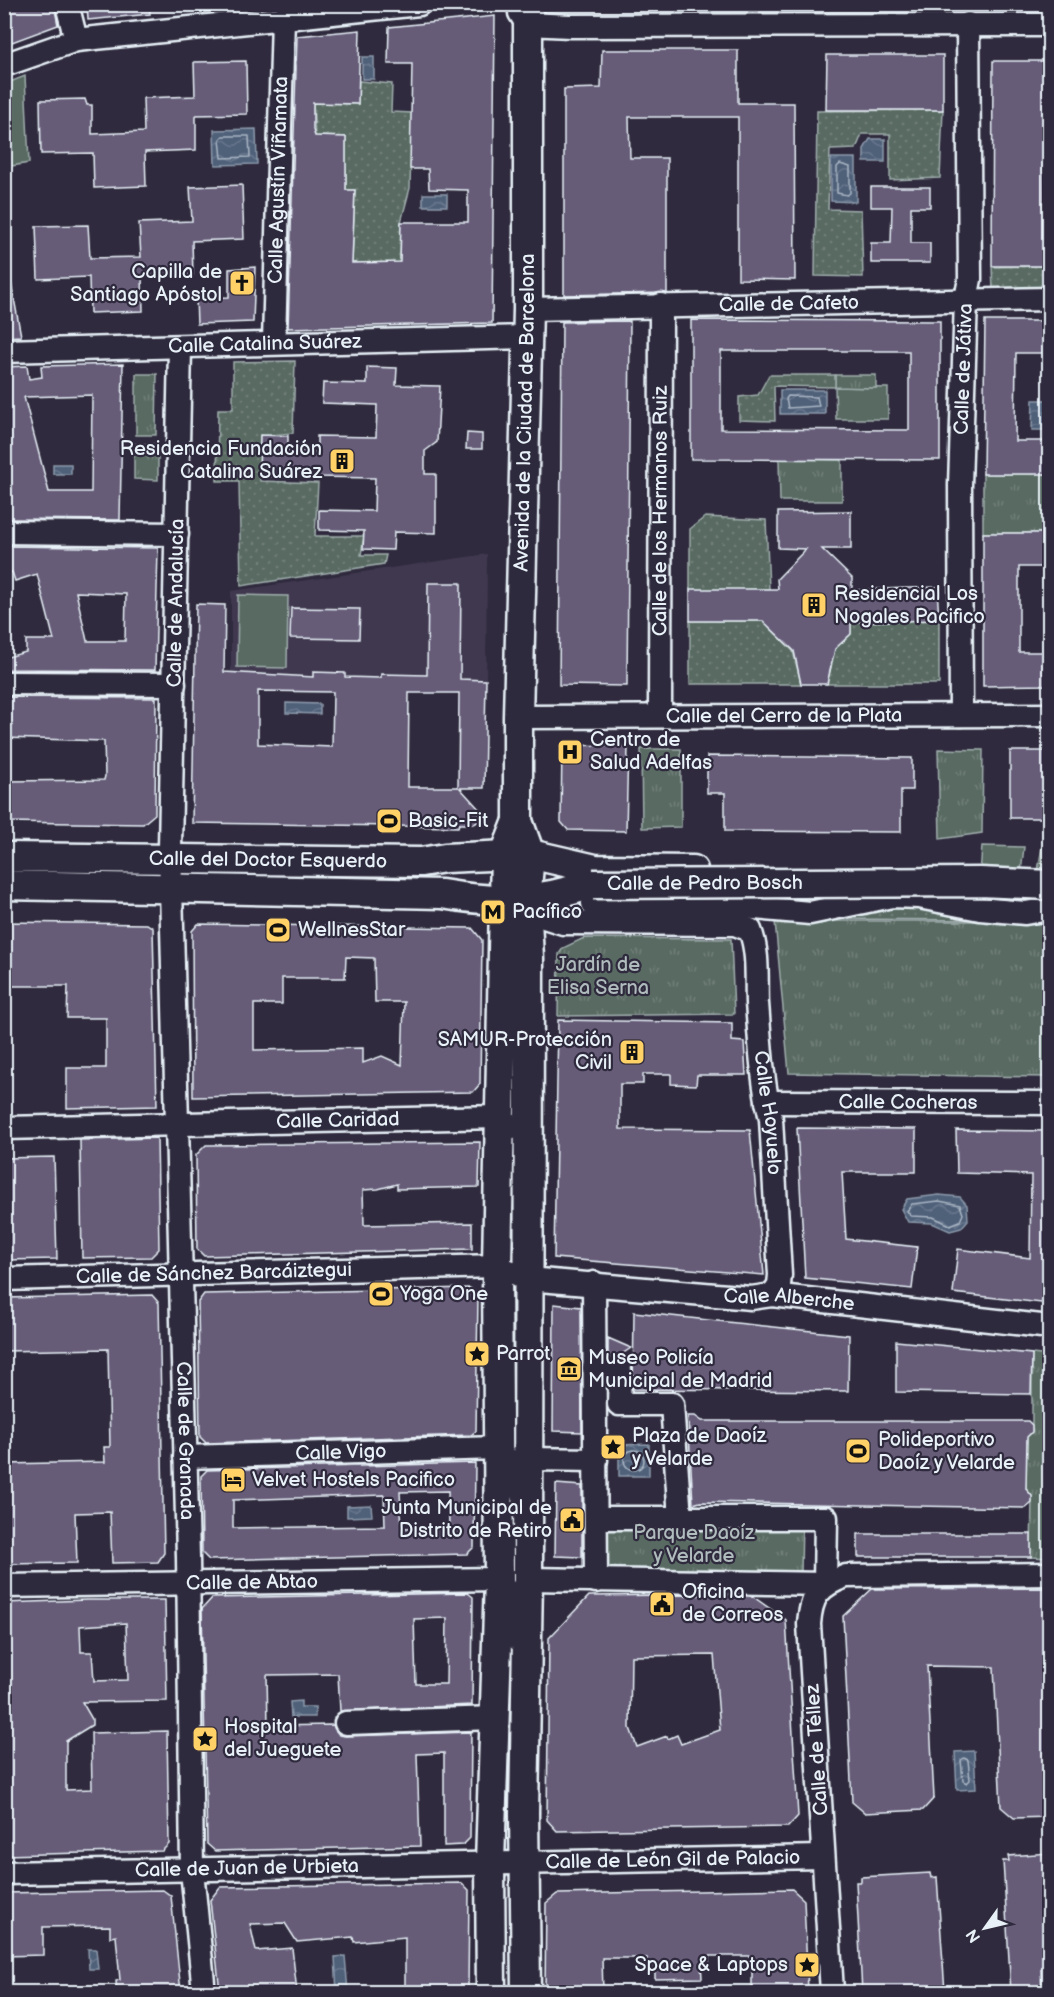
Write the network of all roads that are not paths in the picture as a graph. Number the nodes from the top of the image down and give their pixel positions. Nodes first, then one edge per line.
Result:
1 (68, 4) edge
2 (419, 4) edge
3 (523, 11) edge
4 (813, 14) edge
5 (992, 14) edge
6 (283, 18) junction
7 (968, 24) junction
8 (1050, 25) edge
9 (76, 40) junction
10 (4, 64) edge
11 (966, 299) junction
12 (1050, 299) edge
13 (661, 305) junction
14 (528, 309) junction
15 (526, 338) junction
16 (274, 342) junction
17 (180, 347) junction
18 (4, 351) edge
19 (4, 532) edge
20 (177, 534) junction
21 (4, 683) edge
22 (174, 684) junction
23 (961, 715) junction
24 (1050, 715) edge
25 (660, 716) junction
26 (518, 717) junction
27 (518, 855) junction
28 (4, 857) edge
29 (171, 858) junction
30 (1050, 872) edge
31 (4, 885) edge
32 (1050, 885) edge
33 (594, 886) junction
34 (171, 887) junction
35 (558, 895) junction
36 (505, 900) junction
37 (1050, 909) edge
38 (750, 930) joint
39 (767, 1102) junction
40 (1050, 1103) edge
41 (499, 1117) junction
42 (176, 1124) junction
43 (4, 1128) edge
44 (528, 1197) junction
45 (496, 1266) junction
46 (179, 1275) junction
47 (4, 1279) edge
48 (528, 1279) junction
49 (594, 1283) junction
50 (772, 1295) junction
51 (1050, 1328) edge
52 (594, 1368) junction
53 (498, 1448) junction
54 (185, 1457) junction
55 (528, 1459) junction
56 (596, 1460) junction
57 (528, 1509) junction
58 (596, 1518) junction
59 (680, 1518) junction
60 (498, 1523) junction
61 (1050, 1574) edge
62 (499, 1579) junction
63 (596, 1581) junction
64 (188, 1584) junction
65 (825, 1584) junction
66 (528, 1585) junction
67 (4, 1586) edge
68 (526, 1679) junction
69 (495, 1718) junction
70 (346, 1723) dead end
71 (823, 1857) junction
72 (490, 1863) junction
73 (524, 1864) junction
74 (192, 1870) junction
75 (4, 1873) edge
76 (204, 1992) edge
77 (491, 1992) edge
78 (526, 1992) edge
79 (832, 1992) edge

1 - 9 street
2 - 6 street
3 - 4 street
3 - 14 main road, Avenida de la Ciudad de Barcelona
4 - 7 street
5 - 7 street
5 - 8 street
6 - 9 street
6 - 16 street, Calle Agustín Viñamata
7 - 11 street, Calle de Játiva
9 - 10 street
11 - 12 street, Calle de Cafeto
11 - 13 street, Calle de Cafeto
11 - 23 street, Calle de Játiva
13 - 14 street, Calle de Cafeto
13 - 25 street, Calle de los Hermanos Ruiz
14 - 15 main road, Avenida de la Ciudad de Barcelona
15 - 16 street, Calle Catalina Suárez
15 - 26 main road, Avenida de la Ciudad de Barcelona
16 - 17 street, Calle Catalina Suárez
17 - 18 street, Calle Catalina Suárez
17 - 20 street, Calle de Andalucía
19 - 20 street
20 - 22 street, Calle de Andalucía
21 - 22 street
22 - 29 street, Calle de Andalucía
23 - 24 street, Calle del Cerro de la Plata
23 - 25 street, Calle del Cerro de la Plata
25 - 26 street, Calle del Cerro de la Plata
26 - 27 main road, Avenida de la Ciudad de Barcelona
27 - 29 main road, Calle del Doctor Esquerdo
27 - 33 main road, Calle de Pedro Bosch
27 - 35 main road
27 - 36 main road, Avenida de la Ciudad de Barcelona
28 - 29 main road, Calle del Doctor Esquerdo
29 - 34 street, Calle de Andalucía
30 - 33 main road, Calle de Pedro Bosch
31 - 34 main road, Calle del Doctor Esquerdo
32 - 33 main road, Calle de Pedro Bosch, bridge
33 - 35 main road, Calle de Pedro Bosch
33 - 37 street, Calle de Pedro Bosch
34 - 36 main road, Calle del Doctor Esquerdo
34 - 42 street, Calle de Granada
35 - 36 main road, Calle de Pedro Bosch
36 - 38 street, Calle de Pedro Bosch
36 - 41 main road, Avenida de la Ciudad de Barcelona
36 - 44 main road, Avenida de la Ciudad de Barcelona
38 - 39 street, Calle Hoyuelo
39 - 40 street, Calle Cocheras
39 - 50 street, Calle Hoyuelo
41 - 42 street, Calle Caridad
41 - 44 street, Avenida de la Ciudad de Barcelona
41 - 45 main road, Avenida de la Ciudad de Barcelona
42 - 43 street, Calle Caridad
42 - 46 street, Calle de Granada
44 - 48 main road, Avenida de la Ciudad de Barcelona
45 - 46 street, Calle de Sánchez Barcáiztegui
45 - 48 street
45 - 53 main road, Avenida de la Ciudad de Barcelona
46 - 47 street, Calle de Sánchez Barcáiztegui
46 - 54 street, Calle de Granada
48 - 49 street, Calle Alberche
48 - 55 main road, Avenida de la Ciudad de Barcelona
49 - 50 street, Calle Alberche
49 - 52 street
50 - 51 street, Calle Alberche
52 - 56 street
52 - 59 street
53 - 54 street, Calle Vigo
53 - 57 street, Avenida de la Ciudad de Barcelona
53 - 60 main road, Avenida de la Ciudad de Barcelona
54 - 64 street, Calle de Granada
55 - 56 street
55 - 57 main road, Avenida de la Ciudad de Barcelona
56 - 58 street
57 - 66 main road, Avenida de la Ciudad de Barcelona
58 - 59 street
58 - 63 street
59 - 65 street
60 - 62 main road, Avenida de la Ciudad de Barcelona
60 - 66 street, Avenida de la Ciudad de Barcelona
61 - 65 street
62 - 64 street, Calle de Abtao
62 - 68 street, Avenida de la Ciudad de Barcelona
62 - 69 main road, Avenida de la Ciudad de Barcelona
63 - 65 street
63 - 66 street
64 - 67 street, Calle de Abtao
64 - 74 street, Calle de Granada
65 - 71 street, Calle de Téllez
66 - 68 main road, Avenida de la Ciudad de Barcelona
68 - 73 main road, Avenida de la Ciudad de Barcelona
69 - 70 street
69 - 72 main road, Avenida de la Ciudad de Barcelona
71 - 73 street, Calle de León Gil de Palacio
71 - 79 street, Calle de Téllez
72 - 73 street
72 - 74 street, Calle de Juan de Urbieta
72 - 77 main road, Avenida de la Ciudad de Barcelona
73 - 78 main road, Avenida de la Ciudad de Barcelona
74 - 75 street, Calle de Juan de Urbieta
74 - 76 street, Calle de Granada

